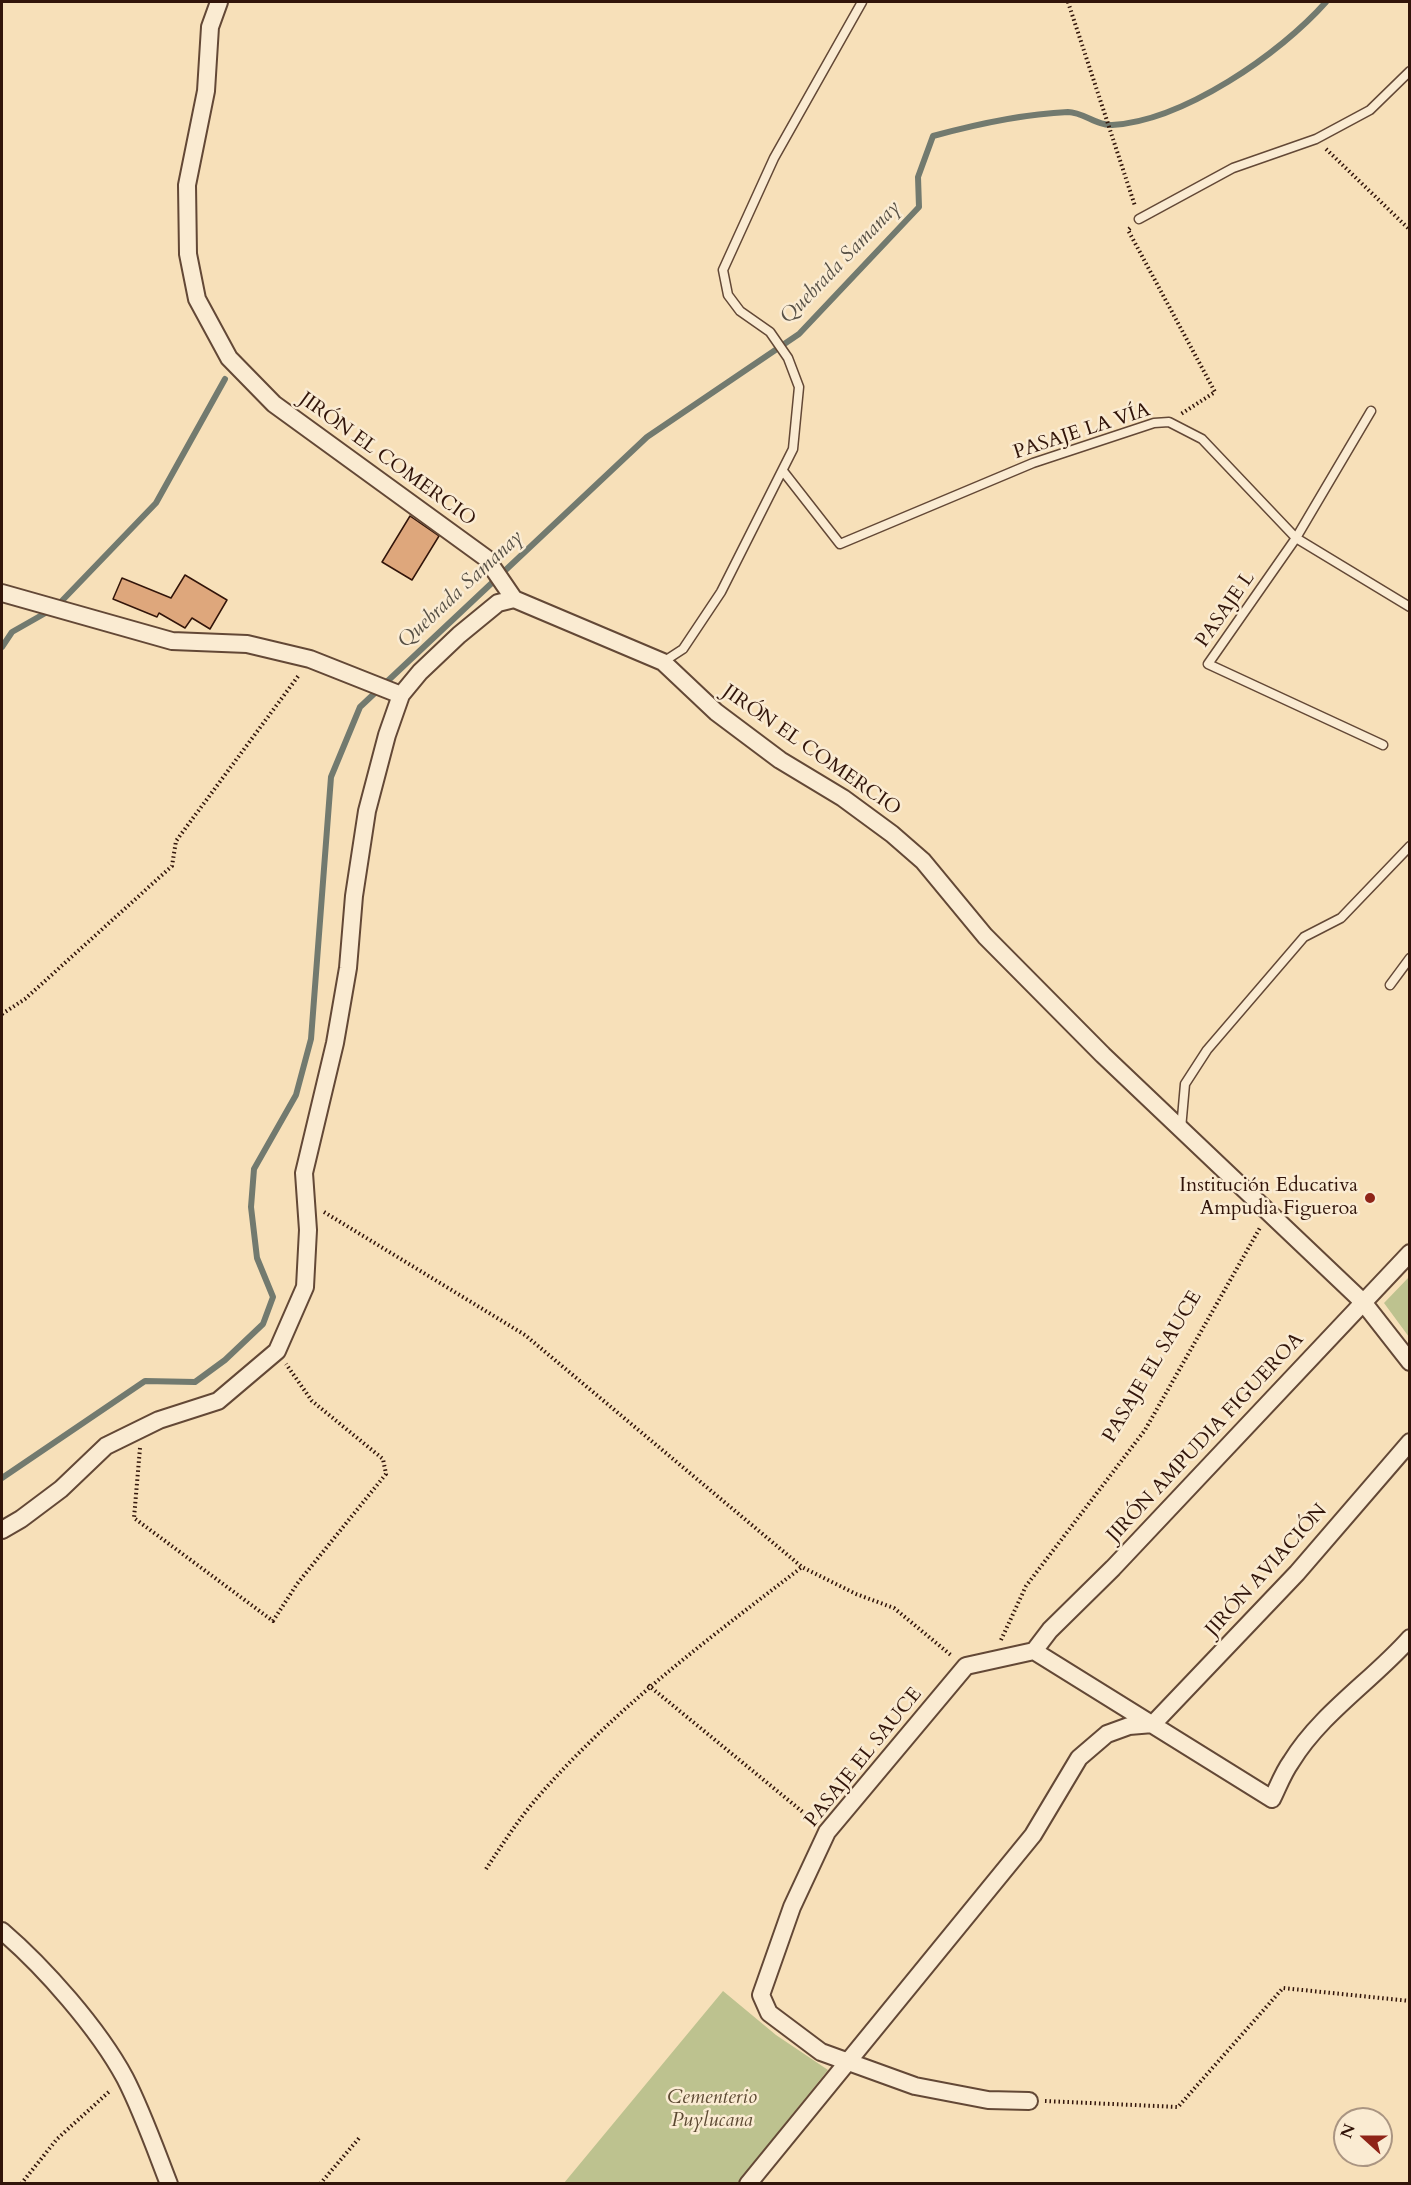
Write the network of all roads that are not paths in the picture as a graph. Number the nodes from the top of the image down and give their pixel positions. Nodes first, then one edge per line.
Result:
1 (219, 2) edge
2 (862, 2) edge
3 (1410, 71) edge
4 (1138, 219) road end
5 (1371, 411) dead end
6 (783, 471) junction
7 (1296, 538) junction
8 (2, 593) edge
9 (510, 594) junction
10 (1410, 607) edge
11 (663, 662) junction
12 (390, 689) junction
13 (1383, 745) dead end
14 (1410, 846) edge
15 (1410, 958) edge
16 (1390, 985) dead end
17 (1181, 1130) junction
18 (1410, 1253) edge
19 (1362, 1302) junction
20 (1410, 1362) edge
21 (1410, 1442) edge
22 (2, 1530) edge
23 (1410, 1638) edge
24 (1034, 1651) junction
25 (1153, 1724) junction
26 (2, 1931) edge
27 (848, 2062) junction
28 (1029, 2100) road end
29 (169, 2184) edge
30 (748, 2184) edge

1 - 9 street, JIRÓN EL COMERCIO
2 - 6 lane
3 - 4 lane
5 - 7 lane, PASAJE L
6 - 7 lane, PASAJE LA VÍA
6 - 11 lane
7 - 10 lane, PASAJE LA VÍA
7 - 13 lane, PASAJE L
8 - 12 street
9 - 11 street, JIRÓN EL COMERCIO
9 - 12 street
11 - 17 street, JIRÓN EL COMERCIO
12 - 22 street
14 - 17 lane
15 - 16 lane
17 - 19 street, JIRÓN EL COMERCIO
18 - 19 street, JIRÓN AMPUDIA FIGUEROA
19 - 20 street, JIRÓN EL COMERCIO
19 - 24 street, JIRÓN AMPUDIA FIGUEROA
21 - 25 street, JIRÓN AVIACIÓN
23 - 25 street
24 - 25 street
24 - 27 street, PASAJE EL SAUCE
25 - 27 street
26 - 29 street
27 - 28 street, PASAJE EL SAUCE
27 - 30 street

